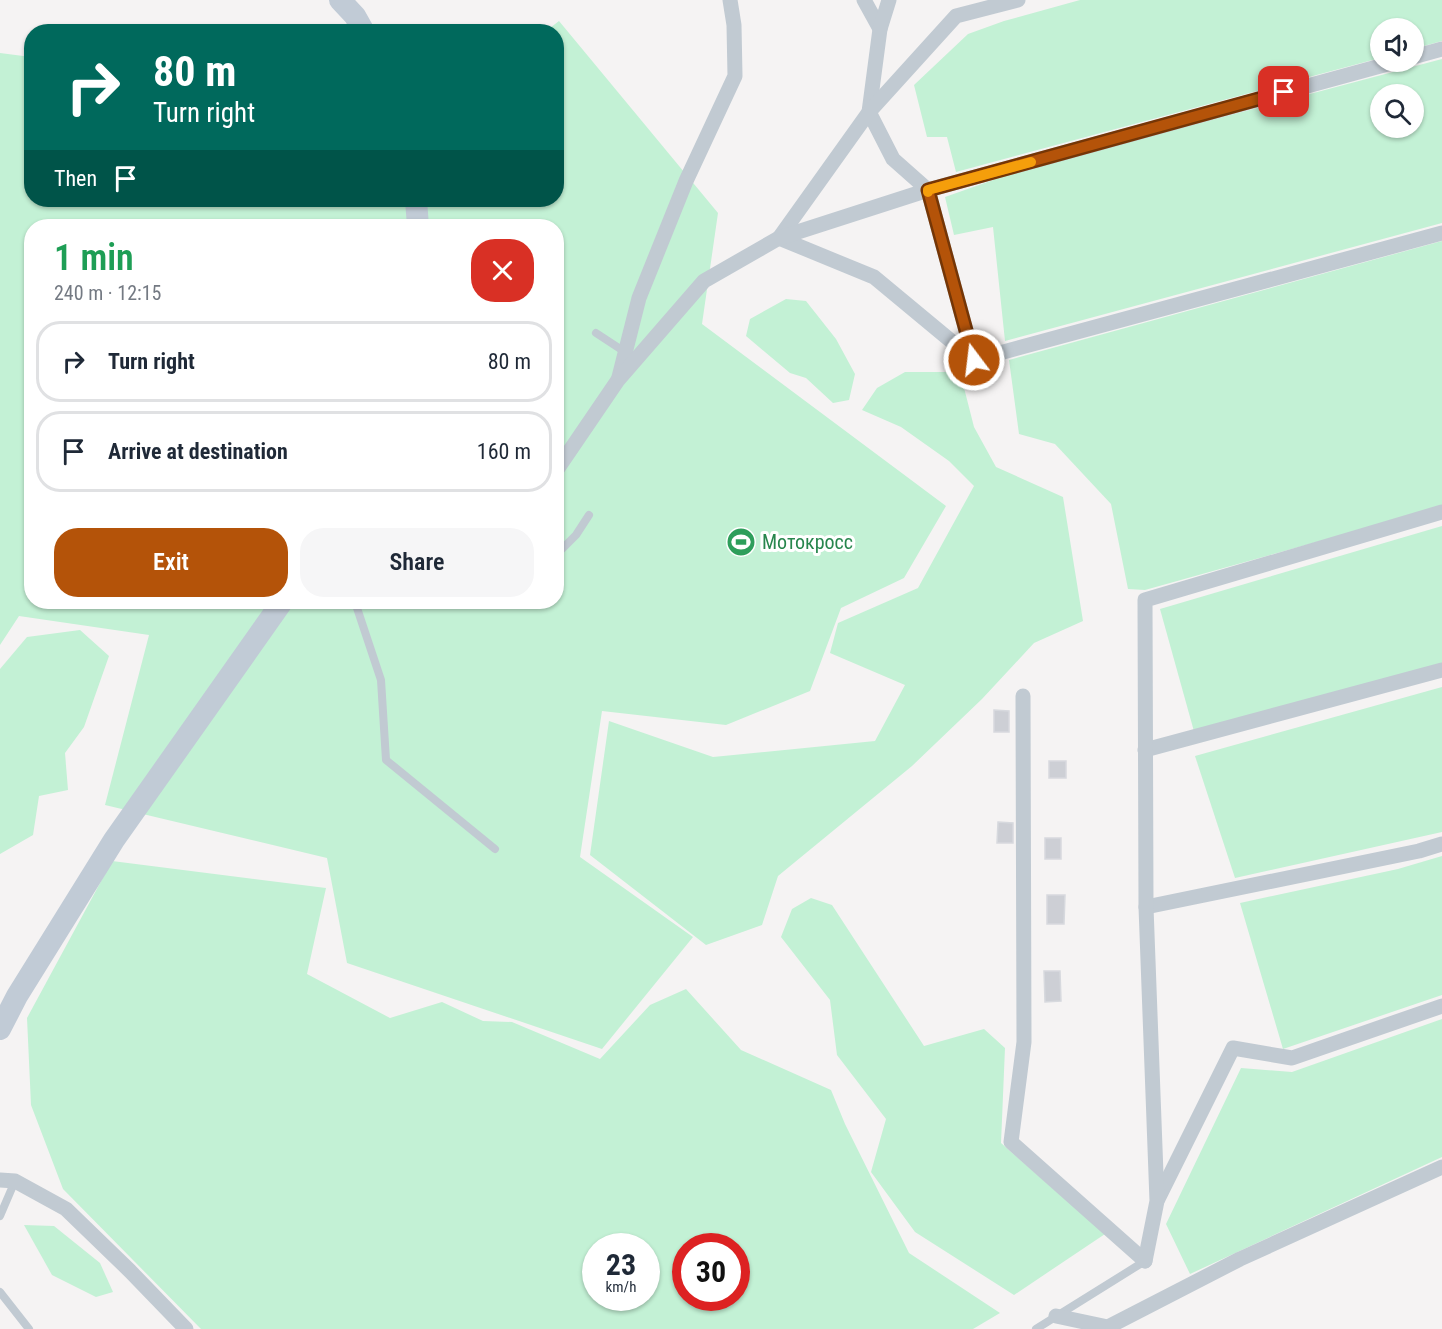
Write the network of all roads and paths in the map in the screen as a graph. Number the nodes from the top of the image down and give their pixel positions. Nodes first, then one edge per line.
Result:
1 (340, 0) edge
2 (730, 0) edge
3 (864, 0) edge
4 (889, 0) edge
5 (1018, 0) edge
6 (360, 24) edge
7 (880, 29) junction
8 (1442, 49) edge
9 (1424, 54) edge
10 (1370, 69) edge
11 (869, 112) junction
12 (928, 190) junction
13 (1442, 233) edge
14 (779, 237) junction
15 (596, 333) dead end
16 (625, 352) junction
17 (974, 360) junction
18 (618, 380) junction
19 (564, 459) edge
20 (1442, 512) edge
21 (589, 515) dead end
22 (564, 547) edge
23 (277, 609) edge
24 (357, 609) edge
25 (1442, 670) edge
26 (1023, 696) dead end
27 (1145, 750) junction
28 (1442, 844) edge
29 (495, 849) dead end
30 (1146, 907) junction
31 (1442, 1006) edge
32 (0, 1029) edge
33 (1442, 1167) edge
34 (8, 1180) edge
35 (1157, 1201) junction
36 (0, 1216) edge
37 (1146, 1261) junction
38 (0, 1292) edge
39 (1056, 1316) junction
40 (1120, 1325) edge
41 (29, 1329) edge
42 (186, 1329) edge
43 (1036, 1329) edge

1 - 6 street
2 - 16 street
3 - 7 street
4 - 7 street
5 - 11 street
7 - 11 street
8 - 9 street
10 - 12 street
11 - 12 street
11 - 14 street
12 - 14 street
12 - 17 street
13 - 17 street
14 - 17 street
14 - 18 street
15 - 16 lane
16 - 18 street
18 - 19 street
20 - 27 street
21 - 22 lane
23 - 32 street
24 - 29 lane
25 - 27 street
26 - 37 street
27 - 30 street
28 - 30 street
30 - 35 street
31 - 35 street
33 - 40 street
34 - 36 lane
34 - 42 street
35 - 37 street
37 - 39 lane
38 - 41 lane
39 - 40 street
39 - 43 lane

